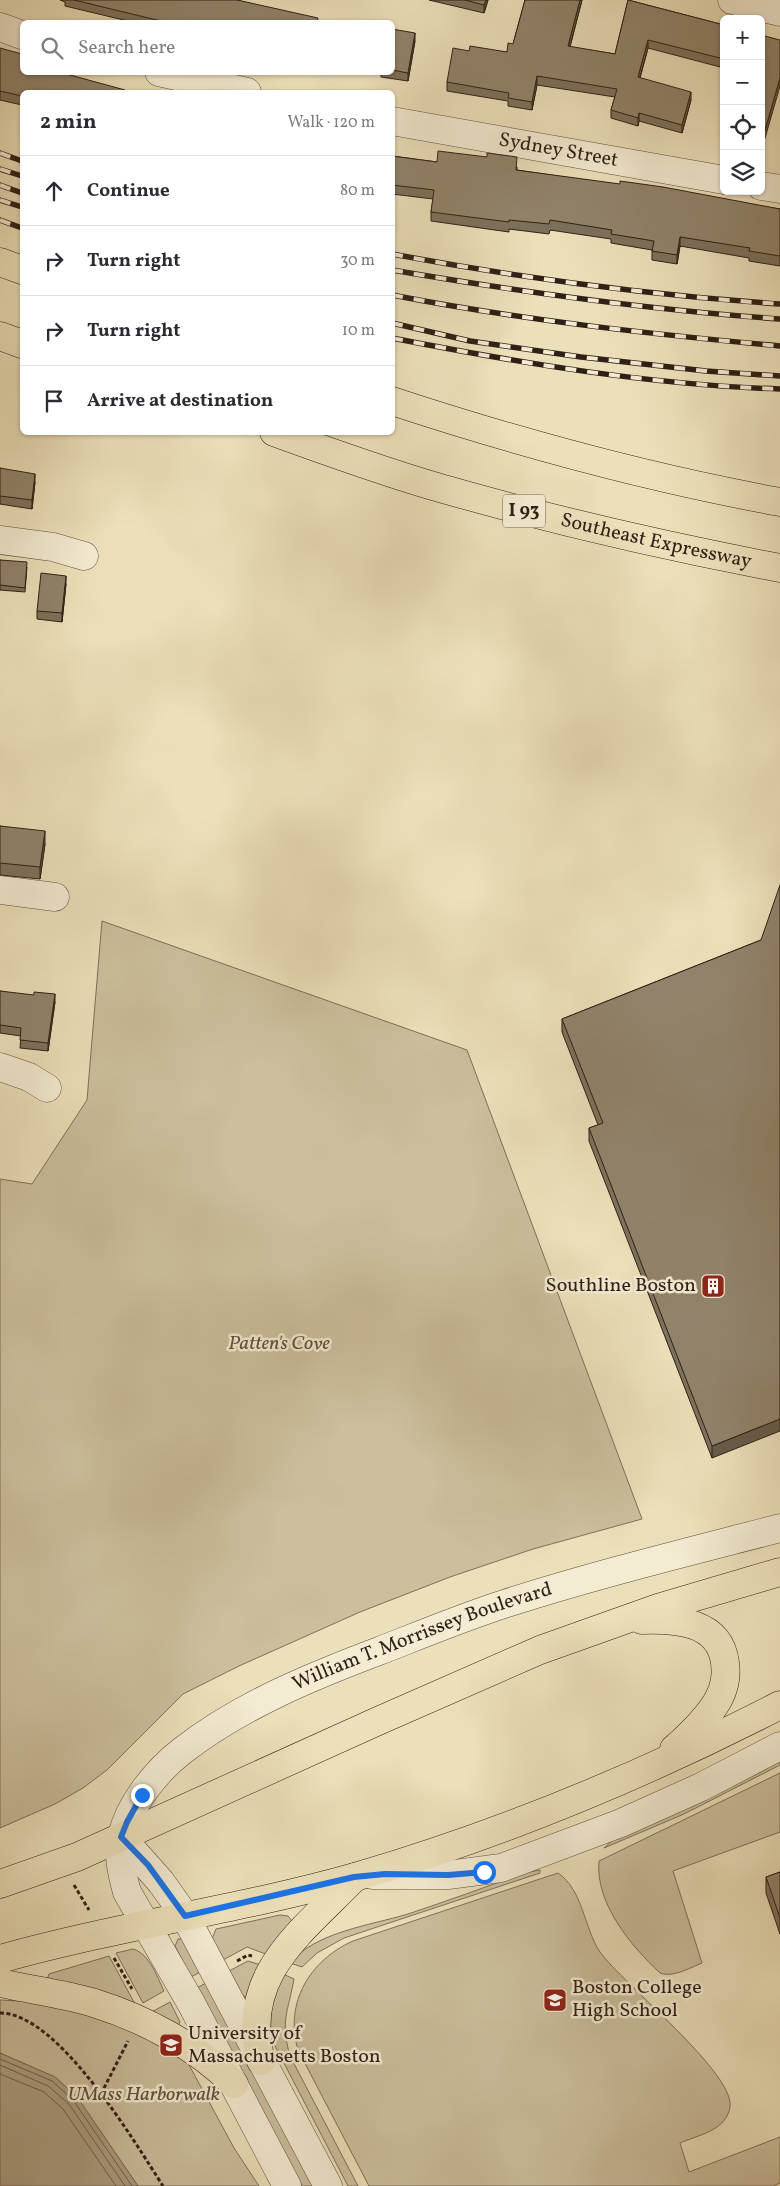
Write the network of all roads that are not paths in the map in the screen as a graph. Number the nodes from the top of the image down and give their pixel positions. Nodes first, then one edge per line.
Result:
1 (732, 0) edge
2 (780, 12) edge
3 (0, 27) edge
4 (20, 34) edge
5 (173, 75) edge
6 (238, 90) edge
7 (395, 122) edge
8 (720, 179) edge
9 (765, 187) edge
10 (780, 189) edge
11 (0, 262) edge
12 (20, 269) edge
13 (0, 336) edge
14 (20, 343) edge
15 (395, 402) edge
16 (283, 435) edge
17 (780, 502) edge
18 (0, 540) edge
19 (84, 556) dead end
20 (780, 568) edge
21 (0, 890) edge
22 (55, 897) dead end
23 (0, 1067) edge
24 (47, 1088) dead end
25 (780, 1528) edge
26 (780, 1572) edge
27 (616, 1623) junction
28 (780, 1705) edge
29 (780, 1746) edge
30 (647, 1770) junction
31 (121, 1837) junction
32 (354, 1877) junction
33 (0, 1884) edge
34 (185, 1916) junction
35 (145, 1925) junction
36 (0, 1958) edge
37 (0, 1984) edge
38 (261, 2060) junction
39 (234, 2084) junction
40 (287, 2186) edge
41 (328, 2186) edge

1 - 2 street
3 - 4 street
5 - 6 street
7 - 8 street, Sydney Street
9 - 10 street
11 - 12 main road
13 - 14 main road
15 - 17 main road
16 - 20 main road, Southeast Expressway / I 93
18 - 19 street
21 - 22 street
23 - 24 street
25 - 31 street, William T. Morrissey Boulevard
26 - 27 main road
27 - 30 main road
27 - 31 main road
28 - 30 main road
29 - 32 street
30 - 32 main road
31 - 33 main road
31 - 34 street
31 - 35 street
32 - 34 main road
32 - 38 main road
34 - 35 main road
34 - 38 street
35 - 36 main road
35 - 39 street
37 - 39 main road
38 - 41 street
39 - 40 street

